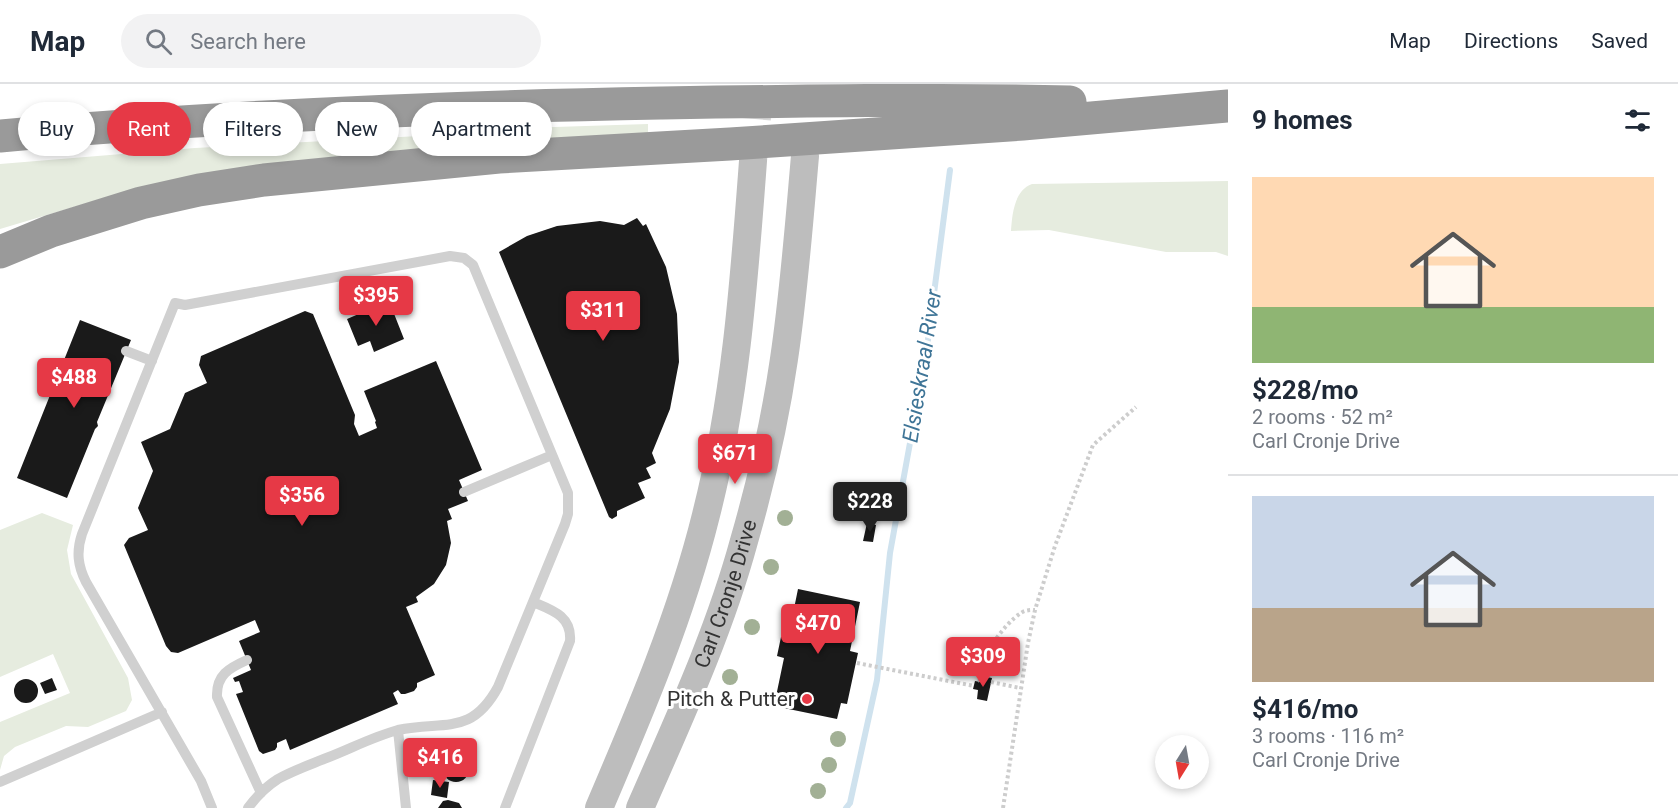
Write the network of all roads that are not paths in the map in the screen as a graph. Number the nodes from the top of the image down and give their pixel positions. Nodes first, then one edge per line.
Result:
1 (1228, 106) edge
2 (0, 136) edge
3 (805, 156) dead end
4 (753, 160) tunnel mouth
5 (0, 252) edge
6 (126, 351) dead end
7 (152, 362) junction
8 (552, 455) junction
9 (464, 492) dead end
10 (533, 602) junction
11 (247, 660) dead end
12 (162, 712) junction
13 (398, 730) junction
14 (0, 782) edge
15 (261, 793) junction
16 (212, 808) edge
17 (248, 808) edge
18 (406, 808) edge
19 (505, 808) edge
20 (599, 808) edge
21 (640, 808) edge

1 - 2 highway
1 - 5 highway
3 - 21 main road, Carl Cronje Drive
4 - 20 main road, Carl Cronje Drive
6 - 7 lane
7 - 8 lane
7 - 12 lane
8 - 9 lane
8 - 10 lane
10 - 13 lane
10 - 19 lane
11 - 15 lane
12 - 14 lane
12 - 16 lane
13 - 15 lane
13 - 18 lane
15 - 17 lane

